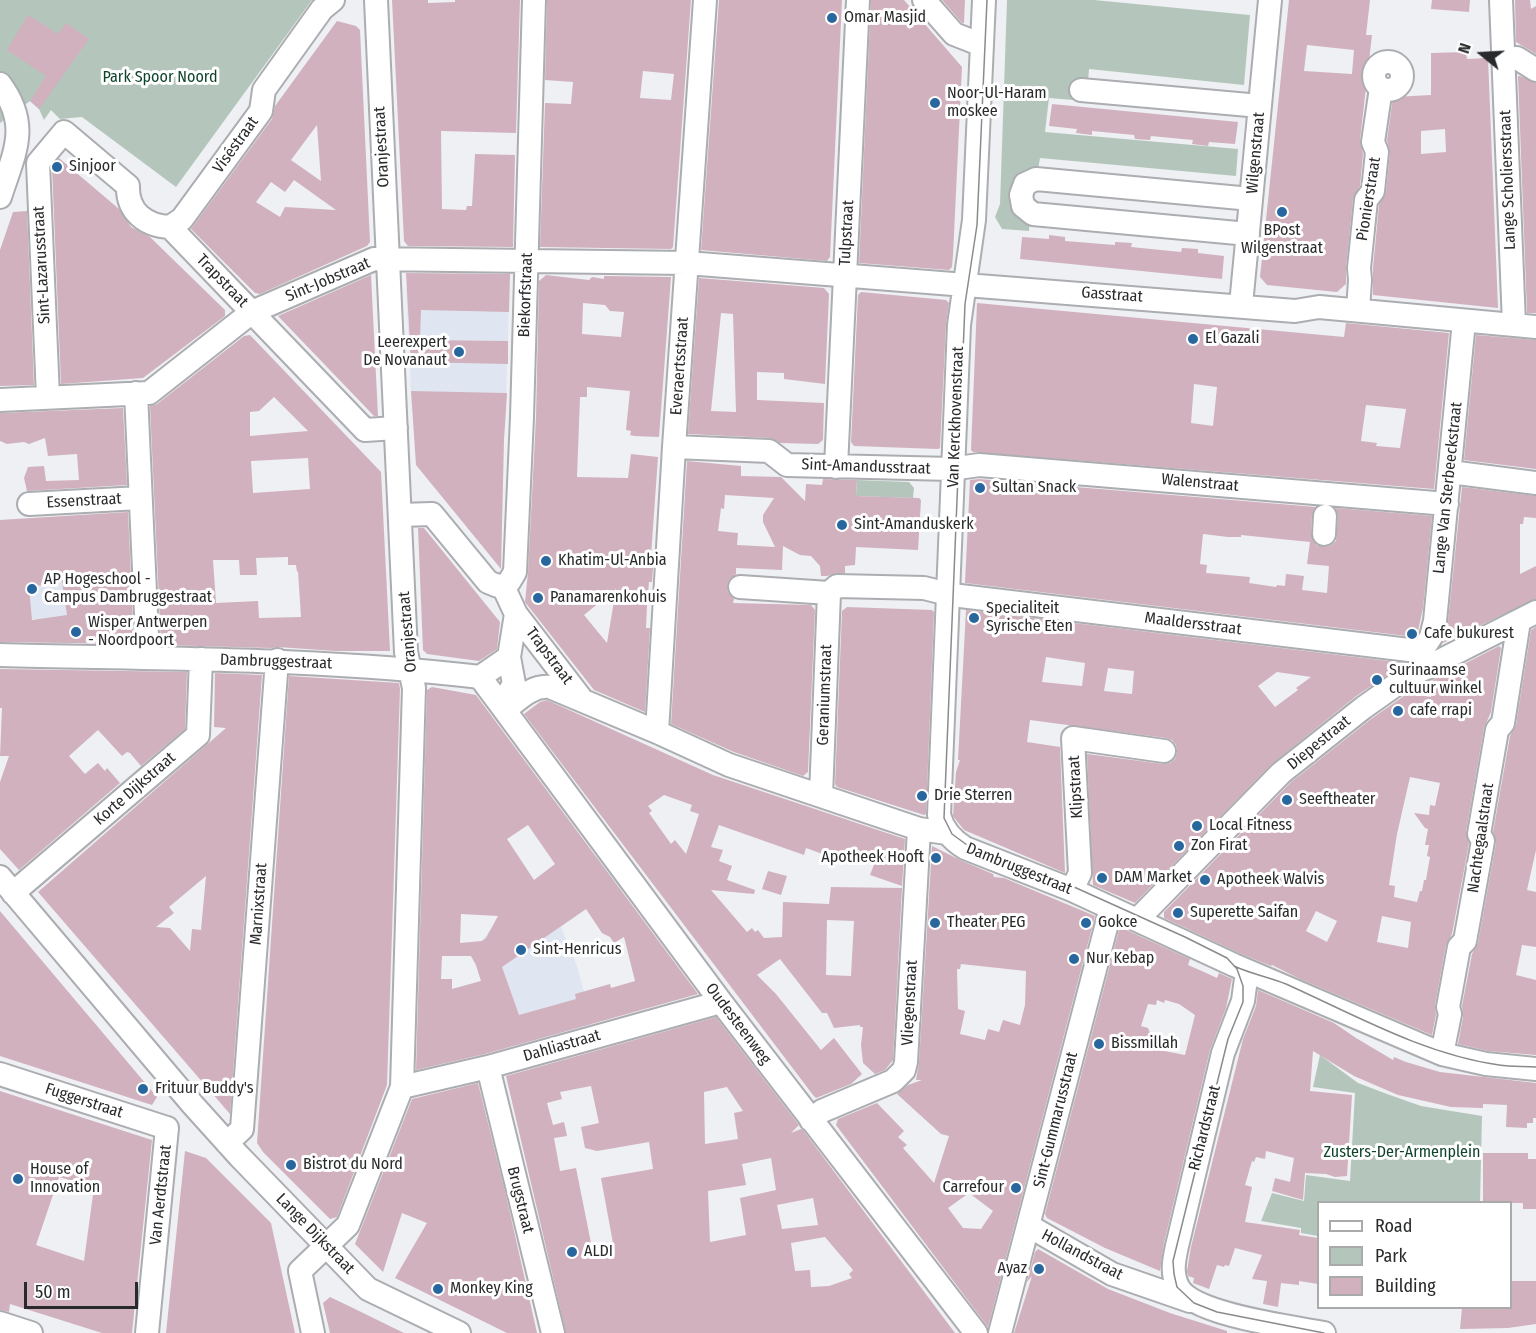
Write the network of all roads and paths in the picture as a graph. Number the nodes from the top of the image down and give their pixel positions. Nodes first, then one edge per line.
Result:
1 (333, 0) edge
2 (376, 0) edge
3 (534, 0) edge
4 (705, 0) edge
5 (858, 0) edge
6 (924, 0) edge
7 (984, 0) edge
8 (1270, 0) edge
9 (1501, 0) edge
10 (982, 45) junction
11 (1503, 58) junction
12 (1536, 70) edge
13 (0, 84) edge
14 (1381, 88) dead end
15 (1081, 90) dead end
16 (1260, 106) junction
17 (57, 140) joint
18 (0, 197) edge
19 (1251, 198) junction
20 (170, 226) junction
21 (1248, 234) junction
22 (387, 259) junction
23 (527, 260) junction
24 (687, 263) junction
25 (845, 275) junction
26 (964, 284) junction
27 (1241, 305) junction
28 (1358, 310) junction
29 (252, 312) junction
30 (1464, 321) junction
31 (1525, 326) edge
32 (136, 393) junction
33 (48, 397) junction
34 (0, 400) edge
35 (396, 428) junction
36 (674, 447) junction
37 (836, 466) junction
38 (954, 469) junction
39 (1450, 472) junction
40 (1536, 483) edge
41 (140, 498) junction
42 (28, 504) dead end
43 (1447, 504) junction
44 (400, 515) junction
45 (503, 585) junction
46 (740, 586) dead end
47 (830, 593) junction
48 (949, 594) junction
49 (1528, 617) edge
50 (515, 624) junction
51 (0, 656) edge
52 (509, 657) junction
53 (148, 658) junction
54 (201, 659) junction
55 (277, 660) junction
56 (1424, 660) junction
57 (410, 669) junction
58 (480, 677) junction
59 (581, 699) junction
60 (505, 710) junction
61 (657, 732) junction
62 (1164, 751) dead end
63 (821, 796) junction
64 (919, 829) junction
65 (947, 833) junction
66 (7, 885) edge
67 (1072, 890) junction
68 (1111, 908) junction
69 (1137, 920) junction
70 (1247, 970) junction
71 (721, 1002) junction
72 (1442, 1054) junction
73 (488, 1067) junction
74 (1536, 1069) edge
75 (0, 1074) edge
76 (402, 1087) junction
77 (193, 1105) junction
78 (811, 1120) junction
79 (167, 1128) junction
80 (227, 1143) junction
81 (1029, 1226) junction
82 (326, 1244) junction
83 (1178, 1287) joint
84 (1203, 1306) junction
85 (0, 1323) edge
86 (1246, 1325) edge
87 (25, 1332) edge
88 (973, 1332) edge
89 (147, 1333) edge
90 (313, 1333) edge
91 (459, 1333) edge
92 (553, 1333) edge
93 (1000, 1333) edge
94 (1324, 1333) edge

1 - 20 street, Viséstraat
2 - 22 street, Oranjestraat
3 - 23 street, Biekorfstraat
4 - 24 street, Everaertsstraat
5 - 25 street, Tulpstraat
6 - 10 street
7 - 10 street, Van Kerckhovenstraat
8 - 16 street, Wilgenstraat
9 - 11 street, Lange Scholiersstraat
10 - 26 street, Van Kerckhovenstraat
11 - 12 street
11 - 31 street, Lange Scholiersstraat
13 - 18 street
14 - 28 street, Pionierstraat
15 - 16 street
16 - 19 street, Wilgenstraat
17 - 20 street, Trapstraat
17 - 33 street, Sint-Lazarusstraat
19 - 21 street, Wilgenstraat
19 - 21 street
20 - 29 street, Trapstraat
21 - 27 street, Wilgenstraat
22 - 23 street, Sint-Jobstraat
22 - 29 street, Sint-Jobstraat
22 - 35 street, Oranjestraat
23 - 24 street, Sint-Jobstraat
23 - 45 street, Biekorfstraat
24 - 25 street, Gasstraat
24 - 36 street, Everaertsstraat
25 - 26 street, Gasstraat
25 - 37 street, Tulpstraat
26 - 27 street, Gasstraat
26 - 38 street, Van Kerckhovenstraat
27 - 28 street, Gasstraat
28 - 30 street, Gasstraat
29 - 32 street, Sint-Jobstraat
29 - 35 street, Trapstraat
30 - 31 street, Gasstraat
30 - 39 street, Lange Van Sterbeeckstraat
32 - 33 street, Sint-Jobstraat
32 - 41 street, Essenstraat
33 - 34 street, Sint-Jobstraat
35 - 44 street, Oranjestraat
36 - 37 street, Sint-Amandusstraat
36 - 61 street, Everaertsstraat
37 - 38 street, Sint-Amandusstraat
38 - 43 street, Walenstraat
38 - 48 street, Van Kerckhovenstraat
39 - 40 street
39 - 43 street, Lange Van Sterbeeckstraat
41 - 42 street, Essenstraat
41 - 53 street, Essenstraat
43 - 56 street, Lange Van Sterbeeckstraat
44 - 45 street
44 - 57 street, Oranjestraat
45 - 50 street, Trapstraat
46 - 47 street, Maaldersstraat
47 - 48 street, Maaldersstraat
47 - 63 street, Geraniumstraat
48 - 56 street, Maaldersstraat
48 - 65 street, Van Kerckhovenstraat
49 - 56 street, Diepestraat
49 - 72 street, Nachtegaalstraat
50 - 52 street
50 - 59 street, Trapstraat
51 - 53 street, Dambruggestraat
52 - 58 street
52 - 60 street
53 - 54 street, Dambruggestraat
54 - 55 street, Dambruggestraat
54 - 66 street, Korte Dijkstraat
55 - 57 street, Dambruggestraat
55 - 80 street, Marnixstraat
56 - 69 street, Diepestraat
57 - 58 street, Dambruggestraat
57 - 76 street, Oranjestraat
58 - 60 street
59 - 60 street, Dambruggestraat
59 - 61 street, Dambruggestraat
60 - 71 street, Oudesteenweg
61 - 63 street, Dambruggestraat
62 - 67 street, Klipstraat
63 - 64 street, Dambruggestraat
64 - 65 street, Dambruggestraat
64 - 78 street, Vliegenstraat
65 - 67 street, Dambruggestraat
66 - 77 street, Lange Dijkstraat
67 - 68 street, Dambruggestraat
68 - 69 street, Dambruggestraat
68 - 81 street, Sint-Gummarusstraat
69 - 70 street, Dambruggestraat
70 - 72 street, Dambruggestraat
70 - 83 street, Richardstraat
71 - 73 street, Dahliastraat
71 - 78 street, Oudesteenweg
72 - 74 street, Dambruggestraat
73 - 76 street, Dahliastraat
73 - 92 street, Brugstraat
75 - 79 street, Fuggerstraat
76 - 82 street, Oranjestraat
77 - 79 street
77 - 80 street, Lange Dijkstraat
78 - 88 street, Oudesteenweg
79 - 89 street, Van Aerdtstraat
80 - 82 street, Lange Dijkstraat
81 - 84 street, Hollandstraat
81 - 93 street, Sint-Gummarusstraat
82 - 90 street, Oranjestraat
82 - 91 street, Lange Dijkstraat
83 - 84 street, Hollandstraat
84 - 86 street, Hollandstraat
85 - 87 street
86 - 94 street, Hollandstraat

